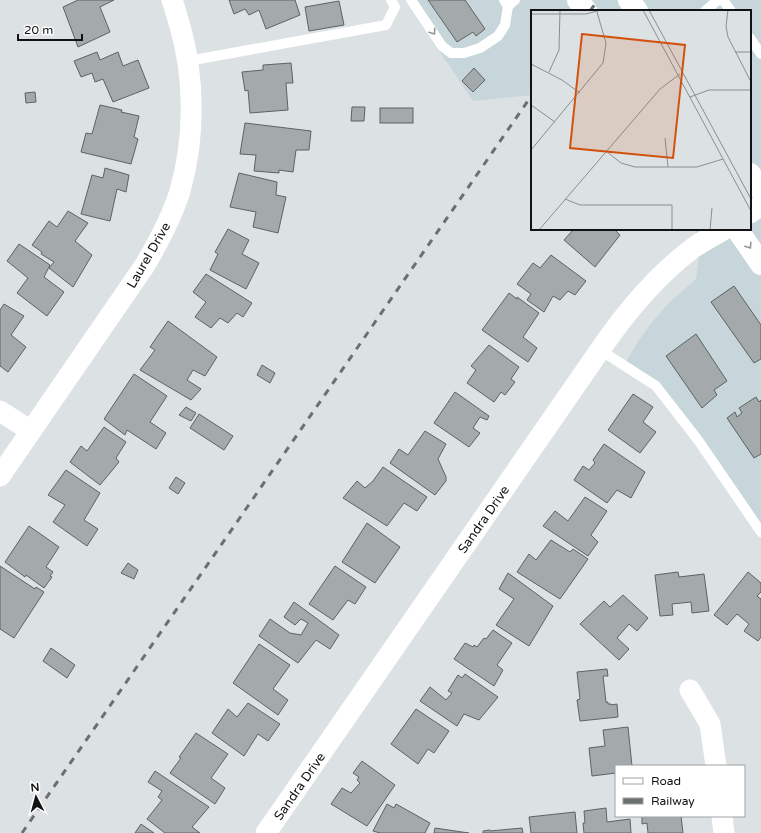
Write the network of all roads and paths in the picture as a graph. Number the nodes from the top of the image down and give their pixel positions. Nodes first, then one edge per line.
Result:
1 (172, 0) edge
2 (391, 0) edge
3 (411, 0) edge
4 (578, 0) edge
5 (629, 0) edge
6 (718, 0) edge
7 (723, 0) edge
8 (509, 2) edge
9 (585, 10) edge
10 (635, 10) edge
11 (706, 10) edge
12 (730, 10) edge
13 (751, 39) edge
14 (761, 54) edge
15 (188, 61) junction
16 (751, 175) edge
17 (761, 190) edge
18 (761, 205) edge
19 (751, 212) edge
20 (723, 230) edge
21 (738, 230) edge
22 (761, 264) edge
23 (600, 350) junction
24 (0, 411) edge
25 (31, 431) junction
26 (0, 476) edge
27 (761, 532) edge
28 (690, 690) dead end
29 (716, 765) edge
30 (722, 817) edge
31 (268, 832) edge
32 (724, 833) edge

1 - 15 street, Laurel Drive
2 - 15 lane
3 -> 8 lane
4 - 9 main road
5 - 10 main road
6 - 11 lane
7 - 12 lane
13 - 14 lane
15 - 25 street, Laurel Drive
16 - 17 main road
18 - 19 street
20 - 23 street, Sandra Drive
21 -> 22 main road
23 - 27 lane
23 - 31 street, Sandra Drive
24 - 25 street
25 - 26 street, Laurel Drive
28 - 29 street
30 - 32 street

